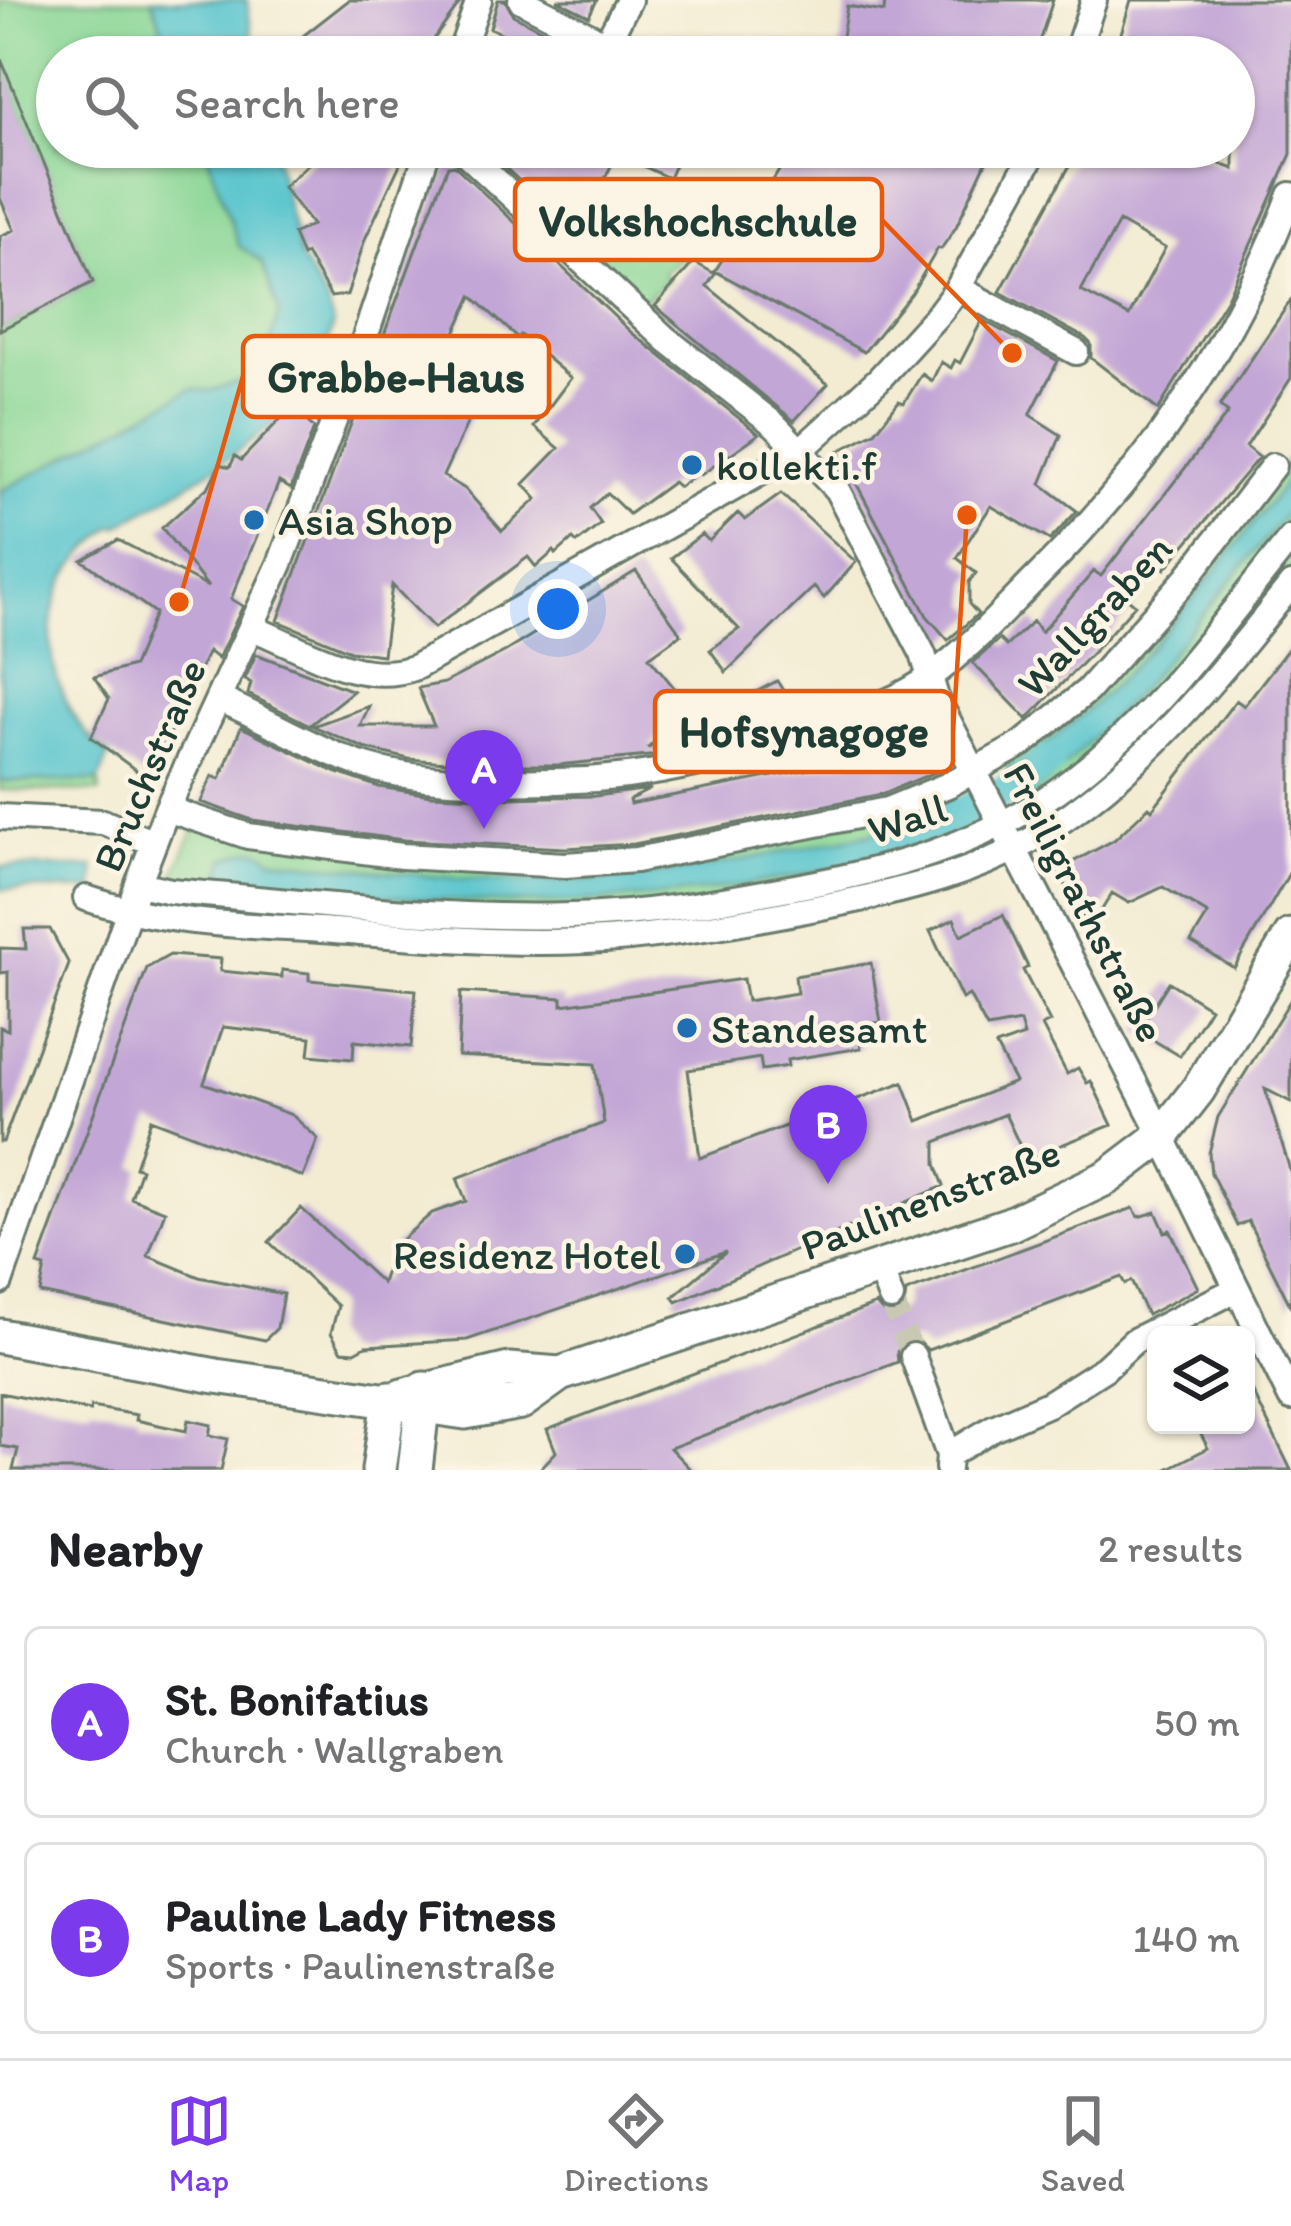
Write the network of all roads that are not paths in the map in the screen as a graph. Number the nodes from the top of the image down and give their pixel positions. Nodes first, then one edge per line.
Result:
1 (479, 0) edge
2 (520, 0) edge
3 (629, 0) edge
4 (1094, 0) edge
5 (466, 36) edge
6 (590, 36) edge
7 (610, 36) edge
8 (1082, 36) edge
9 (422, 168) edge
10 (481, 168) edge
11 (1025, 168) edge
12 (1291, 196) edge
13 (958, 288) junction
14 (1076, 352) dead end
15 (800, 450) junction
16 (1273, 466) dead end
17 (1291, 538) edge
18 (1291, 585) edge
19 (252, 628) junction
20 (930, 678) junction
21 (219, 699) junction
22 (977, 777) junction
23 (172, 800) junction
24 (0, 817) edge
25 (1002, 829) junction
26 (154, 843) junction
27 (138, 884) junction
28 (86, 898) dead end
29 (129, 913) junction
30 (569, 929) junction
31 (1291, 936) edge
32 (1282, 974) edge
33 (1162, 1136) junction
34 (0, 1282) edge
35 (1235, 1290) junction
36 (0, 1336) edge
37 (913, 1356) tunnel mouth
38 (425, 1397) junction
39 (1291, 1398) edge
40 (389, 1399) junction
41 (949, 1462) edge
42 (379, 1470) edge
43 (416, 1470) edge

1 - 5 street
2 - 6 street
3 - 7 street
4 - 8 street
9 - 19 street, Bruchstraße
10 - 15 street, Freiligrathstraße
11 - 13 street
12 - 20 street
13 - 14 street
13 - 15 street
15 - 19 street
15 - 20 street, Freiligrathstraße
16 - 22 street, Wallgraben
17 - 25 street, Wall
18 - 25 street, Wall
19 - 21 street, Bruchstraße
20 - 21 street
20 - 22 street, Freiligrathstraße
21 - 23 street, Bruchstraße
22 - 23 street, Wallgraben
22 - 25 street, Freiligrathstraße
23 - 26 street, Bruchstraße
24 - 26 street
25 - 30 street, Wall
25 - 33 street, Freiligrathstraße
26 - 27 street, Bruchstraße
27 - 29 street, Bruchstraße
27 - 30 street, Wall
28 - 29 street, Wall
29 - 30 street, Wall
29 - 34 street, Bruchstraße
31 - 32 main road, Paulinenstraße
32 - 33 main road, Paulinenstraße
33 - 35 street, Freiligrathstraße
33 - 38 main road, Paulinenstraße
35 - 39 street, Freiligrathstraße
35 - 41 street
36 - 40 main road, Paulinenstraße
37 - 41 street
38 - 40 main road, Paulinenstraße
38 - 43 main road
40 - 42 main road

